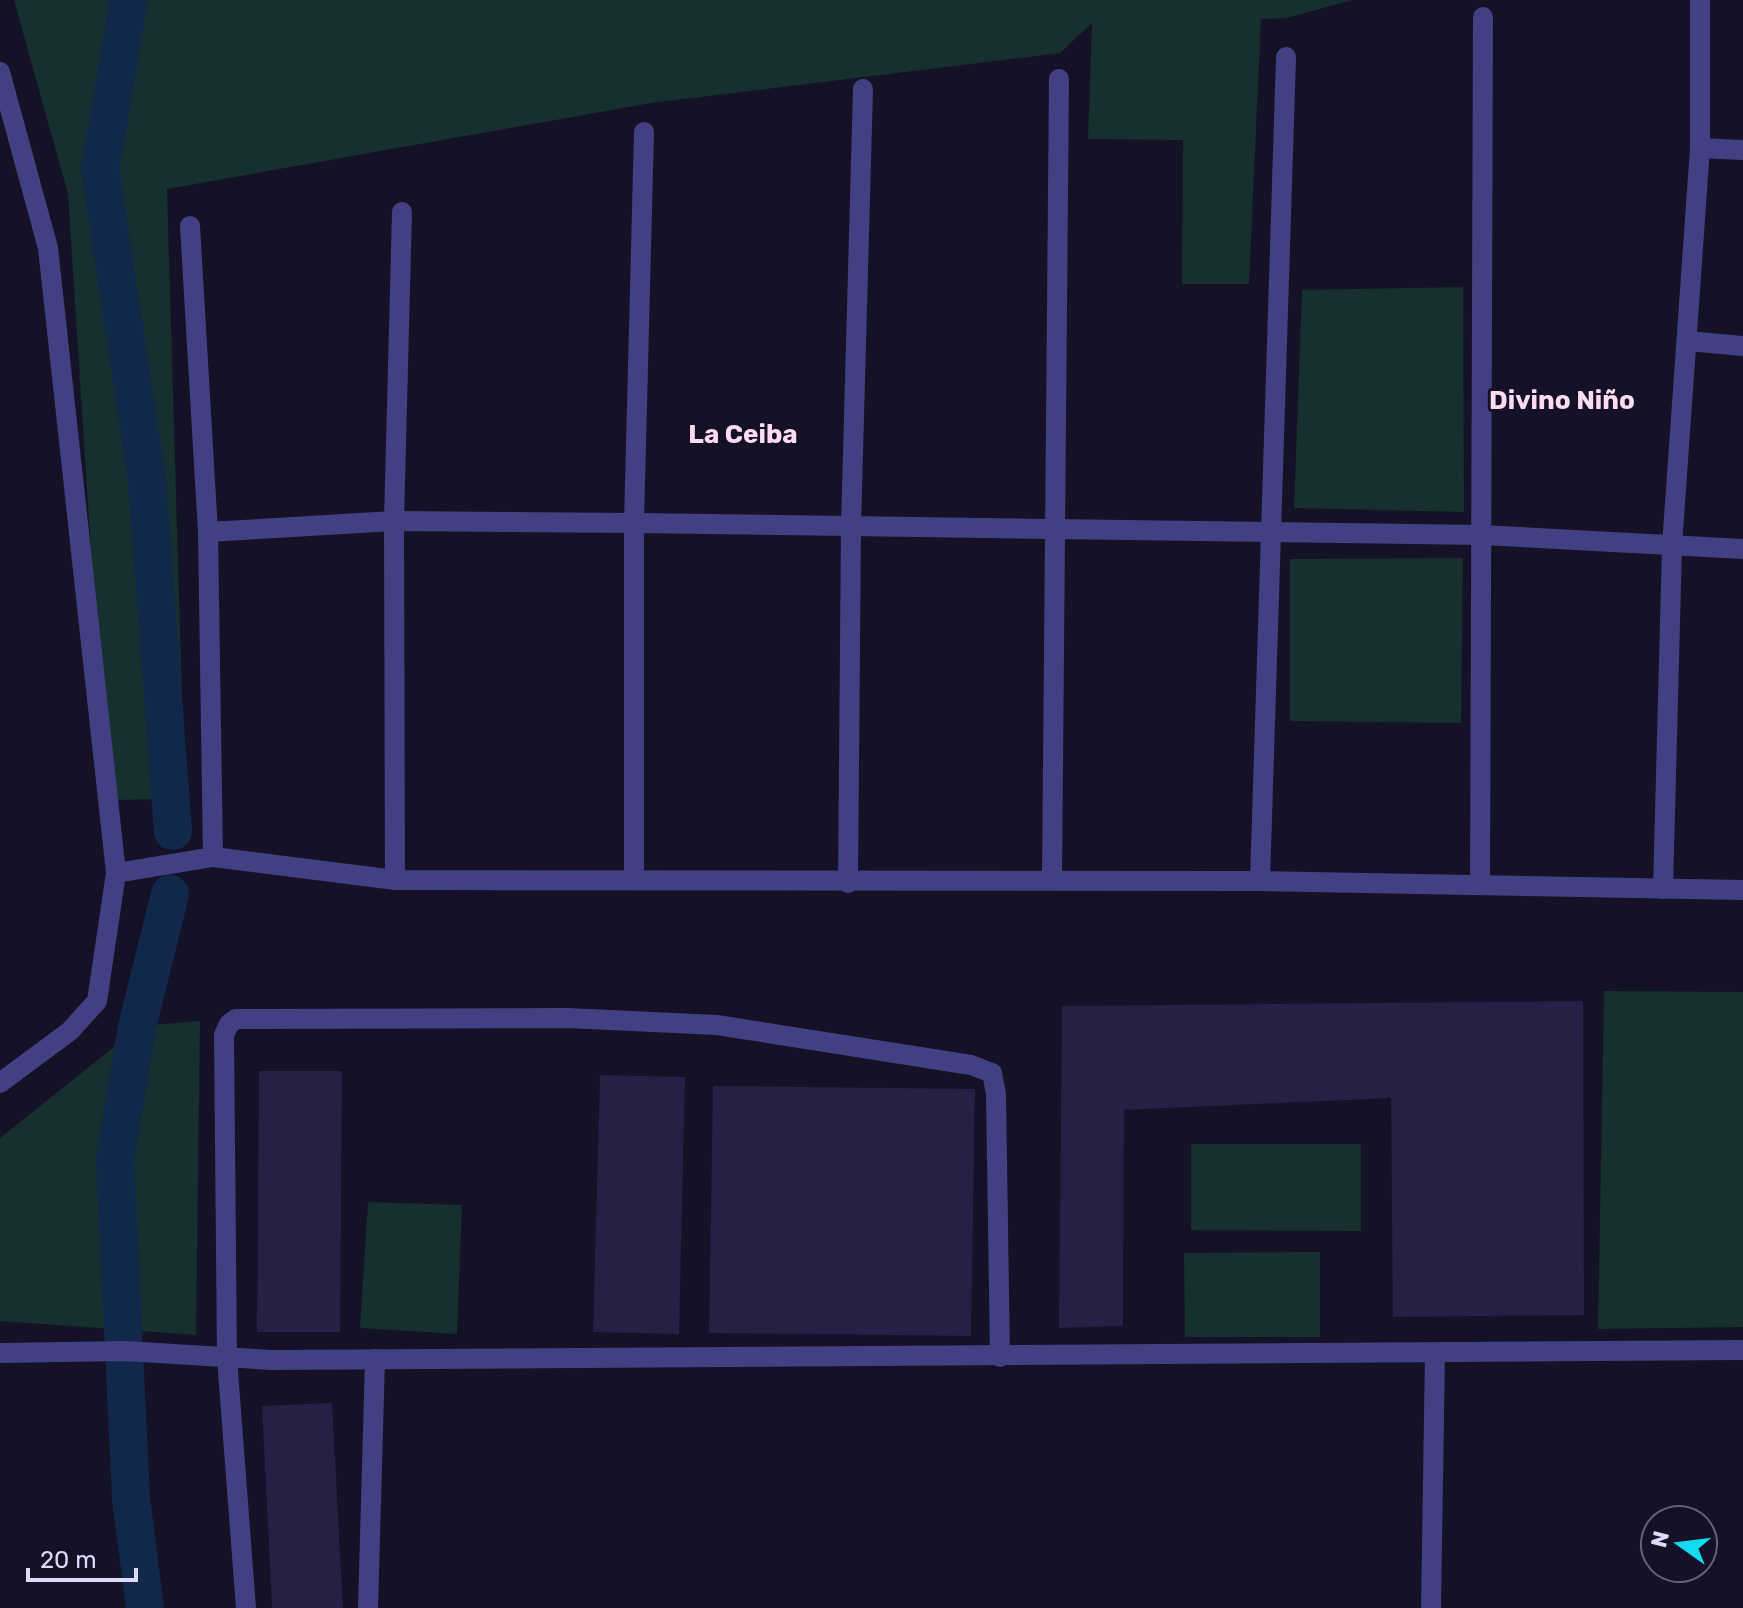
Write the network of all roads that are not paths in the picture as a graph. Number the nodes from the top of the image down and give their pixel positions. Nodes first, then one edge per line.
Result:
1 (1700, 0) edge
2 (1483, 17) dead end
3 (1286, 57) dead end
4 (0, 72) edge
5 (1059, 79) dead end
6 (863, 89) dead end
7 (644, 132) dead end
8 (1700, 148) junction
9 (1743, 150) edge
10 (402, 212) dead end
11 (190, 226) dead end
12 (1688, 341) junction
13 (1743, 346) edge
14 (394, 521) junction
15 (634, 523) junction
16 (851, 526) junction
17 (1057, 530) junction
18 (208, 532) junction
19 (1271, 533) junction
20 (1483, 535) junction
21 (1672, 546) junction
22 (1743, 549) edge
23 (213, 857) junction
24 (116, 873) junction
25 (395, 880) junction
26 (634, 880) junction
27 (1052, 880) junction
28 (1260, 881) junction
29 (848, 883) junction
30 (1480, 884) junction
31 (1663, 889) junction
32 (1743, 890) edge
33 (0, 1083) edge
34 (1743, 1350) edge
35 (0, 1353) edge
36 (1435, 1354) junction
37 (1000, 1357) junction
38 (227, 1358) junction
39 (375, 1359) junction
40 (246, 1608) edge
41 (368, 1608) edge
42 (1431, 1608) edge

1 - 8 street
2 - 20 street
3 - 19 street
4 - 24 street
5 - 17 street
6 - 16 street
7 - 15 street
8 - 9 street
8 - 12 street
10 - 14 street
11 - 18 street
12 - 13 street
12 - 21 street
14 - 15 street
14 - 18 street
14 - 25 street
15 - 16 street
15 - 26 street
16 - 17 street
16 - 29 street
17 - 19 street
17 - 27 street
18 - 23 street
19 - 20 street
19 - 28 street
20 - 21 street
20 - 30 street
21 - 22 street
21 - 31 street
23 - 24 street
23 - 25 street
24 - 33 street
25 - 26 street
26 - 29 street
27 - 28 street
27 - 29 street
28 - 30 street
30 - 31 street
31 - 32 street
34 - 36 street
35 - 38 street
36 - 37 street
36 - 42 street
37 - 38 street
37 - 39 street
38 - 39 street
38 - 40 street
39 - 41 street

